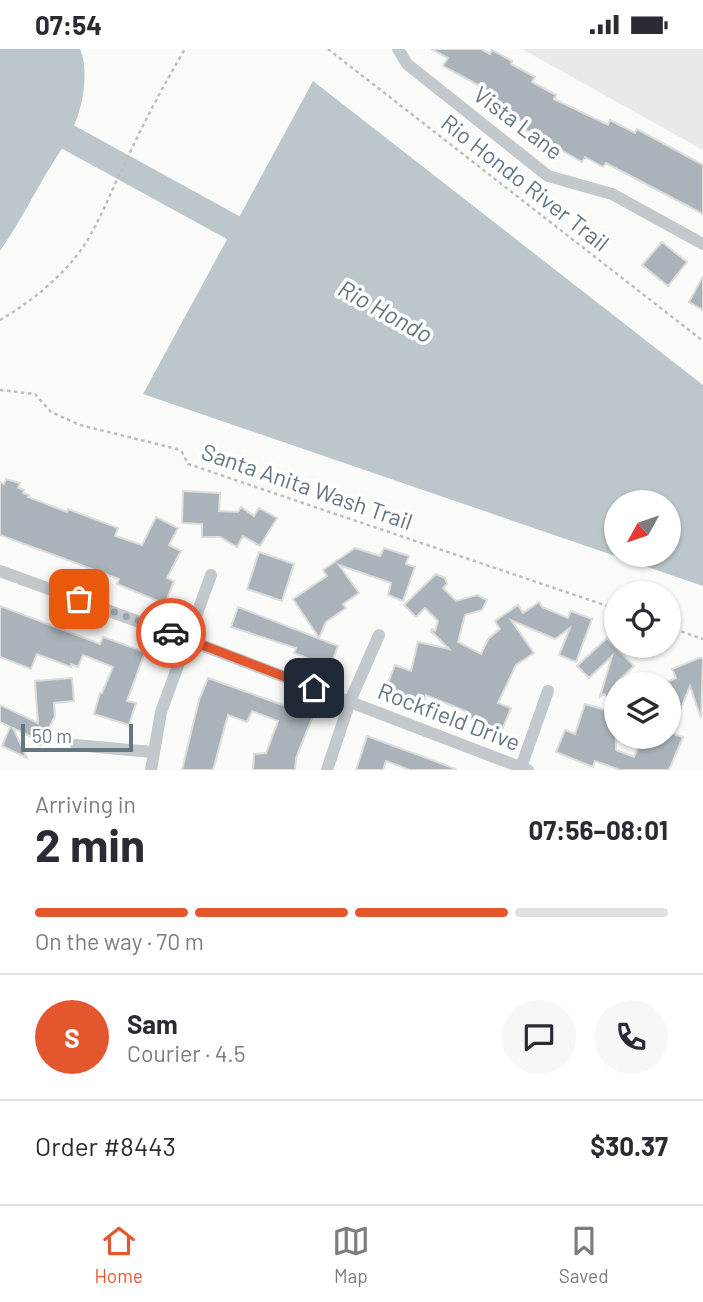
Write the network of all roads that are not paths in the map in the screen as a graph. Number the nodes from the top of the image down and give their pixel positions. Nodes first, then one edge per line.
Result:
1 (398, 49) edge
2 (703, 244) edge
3 (0, 571) edge
4 (211, 575) dead end
5 (379, 635) dead end
6 (187, 640) junction
7 (548, 691) dead end
8 (350, 701) junction
9 (76, 745) dead end
10 (152, 752) junction
11 (523, 769) edge
12 (151, 770) edge
13 (327, 770) edge

1 - 2 street, Vista Lane
3 - 6 street, Rockfield Drive
4 - 6 street
5 - 8 street
6 - 8 street, Rockfield Drive
6 - 10 street
7 - 11 street
8 - 11 street, Rockfield Drive
8 - 13 street
9 - 10 street
10 - 12 street

